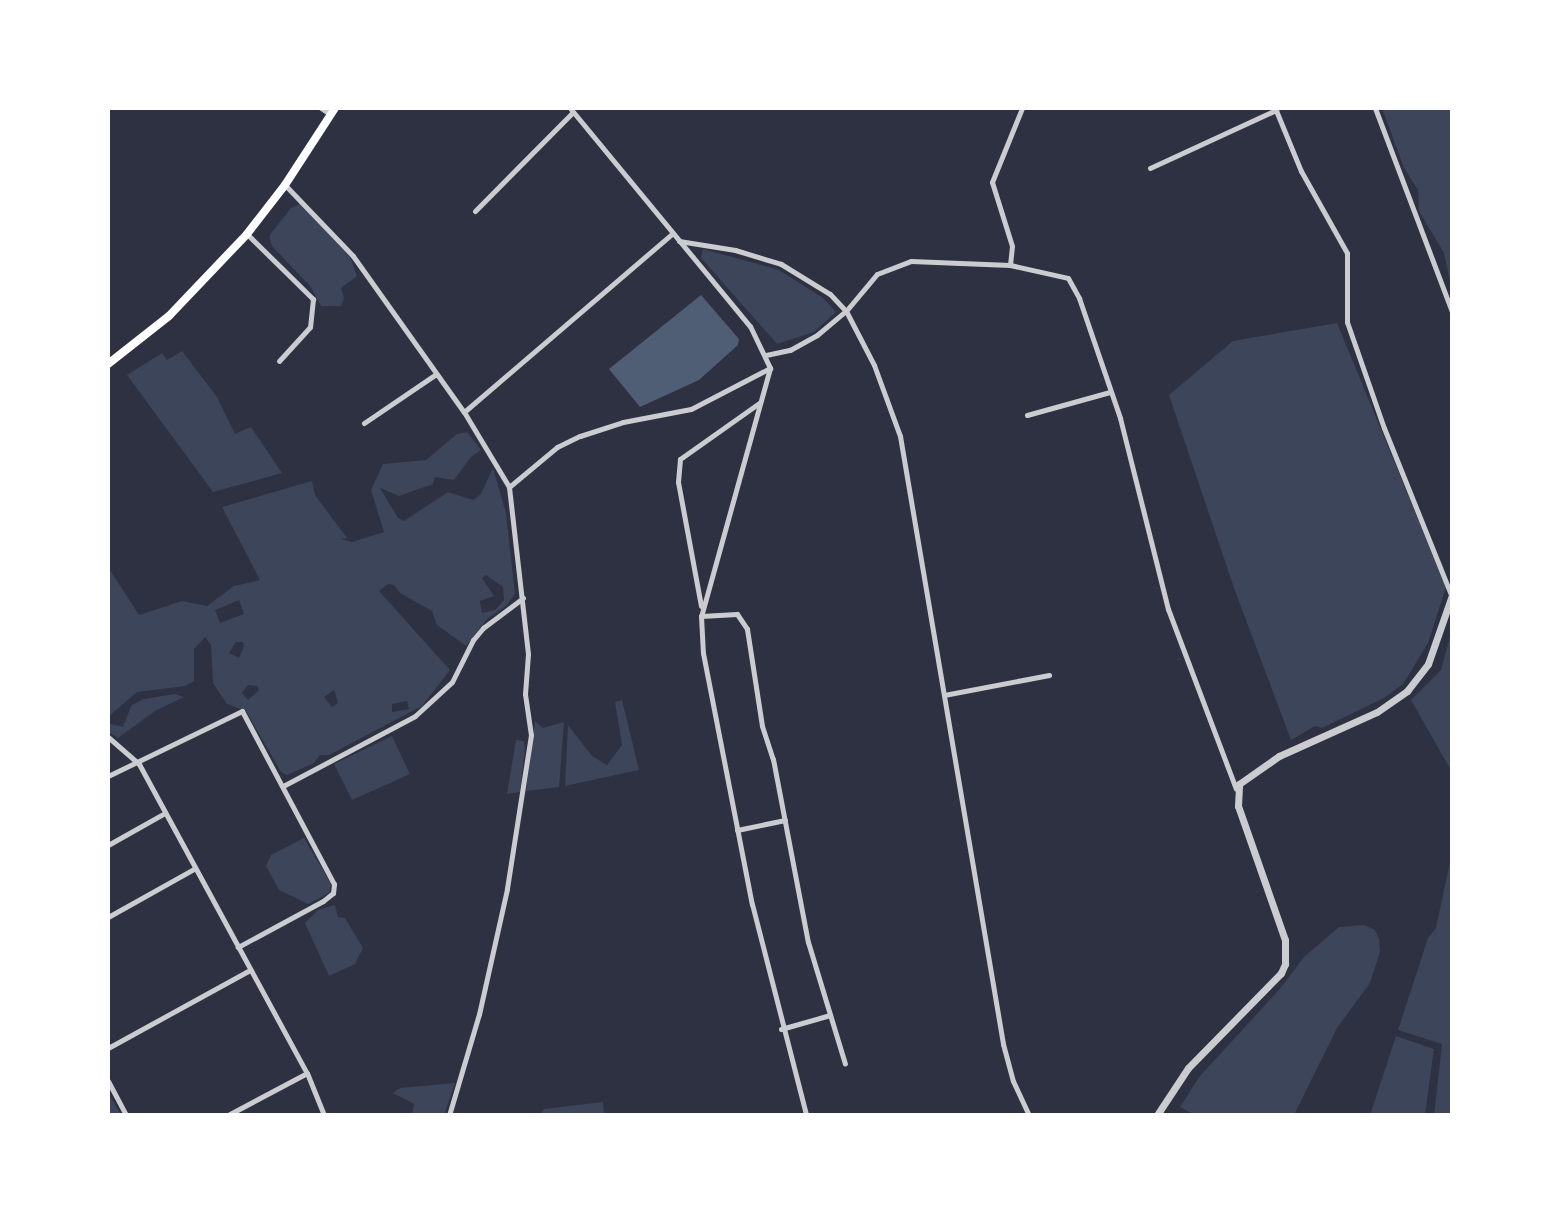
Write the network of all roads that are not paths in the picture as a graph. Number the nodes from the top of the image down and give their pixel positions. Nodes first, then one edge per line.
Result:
1 (321, 108) edge
2 (1022, 108) edge
3 (1375, 108) edge
4 (1275, 109) edge
5 (572, 110) edge
6 (333, 111) edge
7 (1150, 168) dead end
8 (285, 185) junction
9 (475, 211) dead end
10 (673, 233) junction
11 (247, 234) junction
12 (679, 241) junction
13 (1010, 265) junction
14 (846, 311) junction
15 (1452, 312) edge
16 (766, 355) junction
17 (279, 361) dead end
18 (108, 364) edge
19 (771, 368) junction
20 (436, 374) junction
21 (1110, 392) junction
22 (759, 403) junction
23 (464, 412) junction
24 (1027, 415) dead end
25 (364, 423) dead end
26 (509, 487) junction
27 (1452, 596) edge
28 (523, 598) junction
29 (701, 608) junction
30 (701, 616) junction
31 (1048, 675) dead end
32 (944, 695) junction
33 (108, 736) edge
34 (139, 764) junction
35 (108, 776) edge
36 (283, 786) junction
37 (1236, 789) junction
38 (163, 814) junction
39 (785, 820) junction
40 (737, 830) junction
41 (108, 845) edge
42 (194, 869) junction
43 (108, 917) edge
44 (238, 947) junction
45 (250, 970) junction
46 (830, 1015) junction
47 (781, 1029) junction
48 (108, 1048) edge
49 (845, 1064) dead end
50 (307, 1073) junction
51 (108, 1081) edge
52 (126, 1115) edge
53 (228, 1115) edge
54 (324, 1115) edge
55 (449, 1115) edge
56 (806, 1115) edge
57 (1029, 1115) edge
58 (1157, 1115) edge

1 - 6 street
2 - 13 street
3 - 15 street
4 - 7 street
4 - 27 street
5 - 9 street
5 - 10 street
6 - 8 main road
8 - 11 main road
8 - 20 street
10 - 12 street
10 - 23 street
11 - 17 street
11 - 18 main road
12 - 14 street
12 - 16 street
13 - 14 street
13 - 21 street
14 - 16 street
14 - 32 street
16 - 19 street
19 - 22 street
19 - 26 street
20 - 23 street
20 - 25 street
21 - 24 street
21 - 37 street
22 - 29 street
22 - 29 street
23 - 26 street
26 - 28 street
27 - 37 street
28 - 36 street
28 - 55 street
29 - 30 street
30 - 39 street
30 - 40 street
31 - 32 street
32 - 57 street
33 - 34 street
34 - 35 street
34 - 36 street
34 - 38 street
36 - 44 street
37 - 58 street
38 - 41 street
38 - 42 street
39 - 40 street
39 - 46 street
40 - 47 street
42 - 43 street
42 - 44 street
44 - 45 street
45 - 48 street
45 - 50 street
46 - 47 street
46 - 49 street
47 - 56 street
50 - 53 street
50 - 54 street
51 - 52 street

